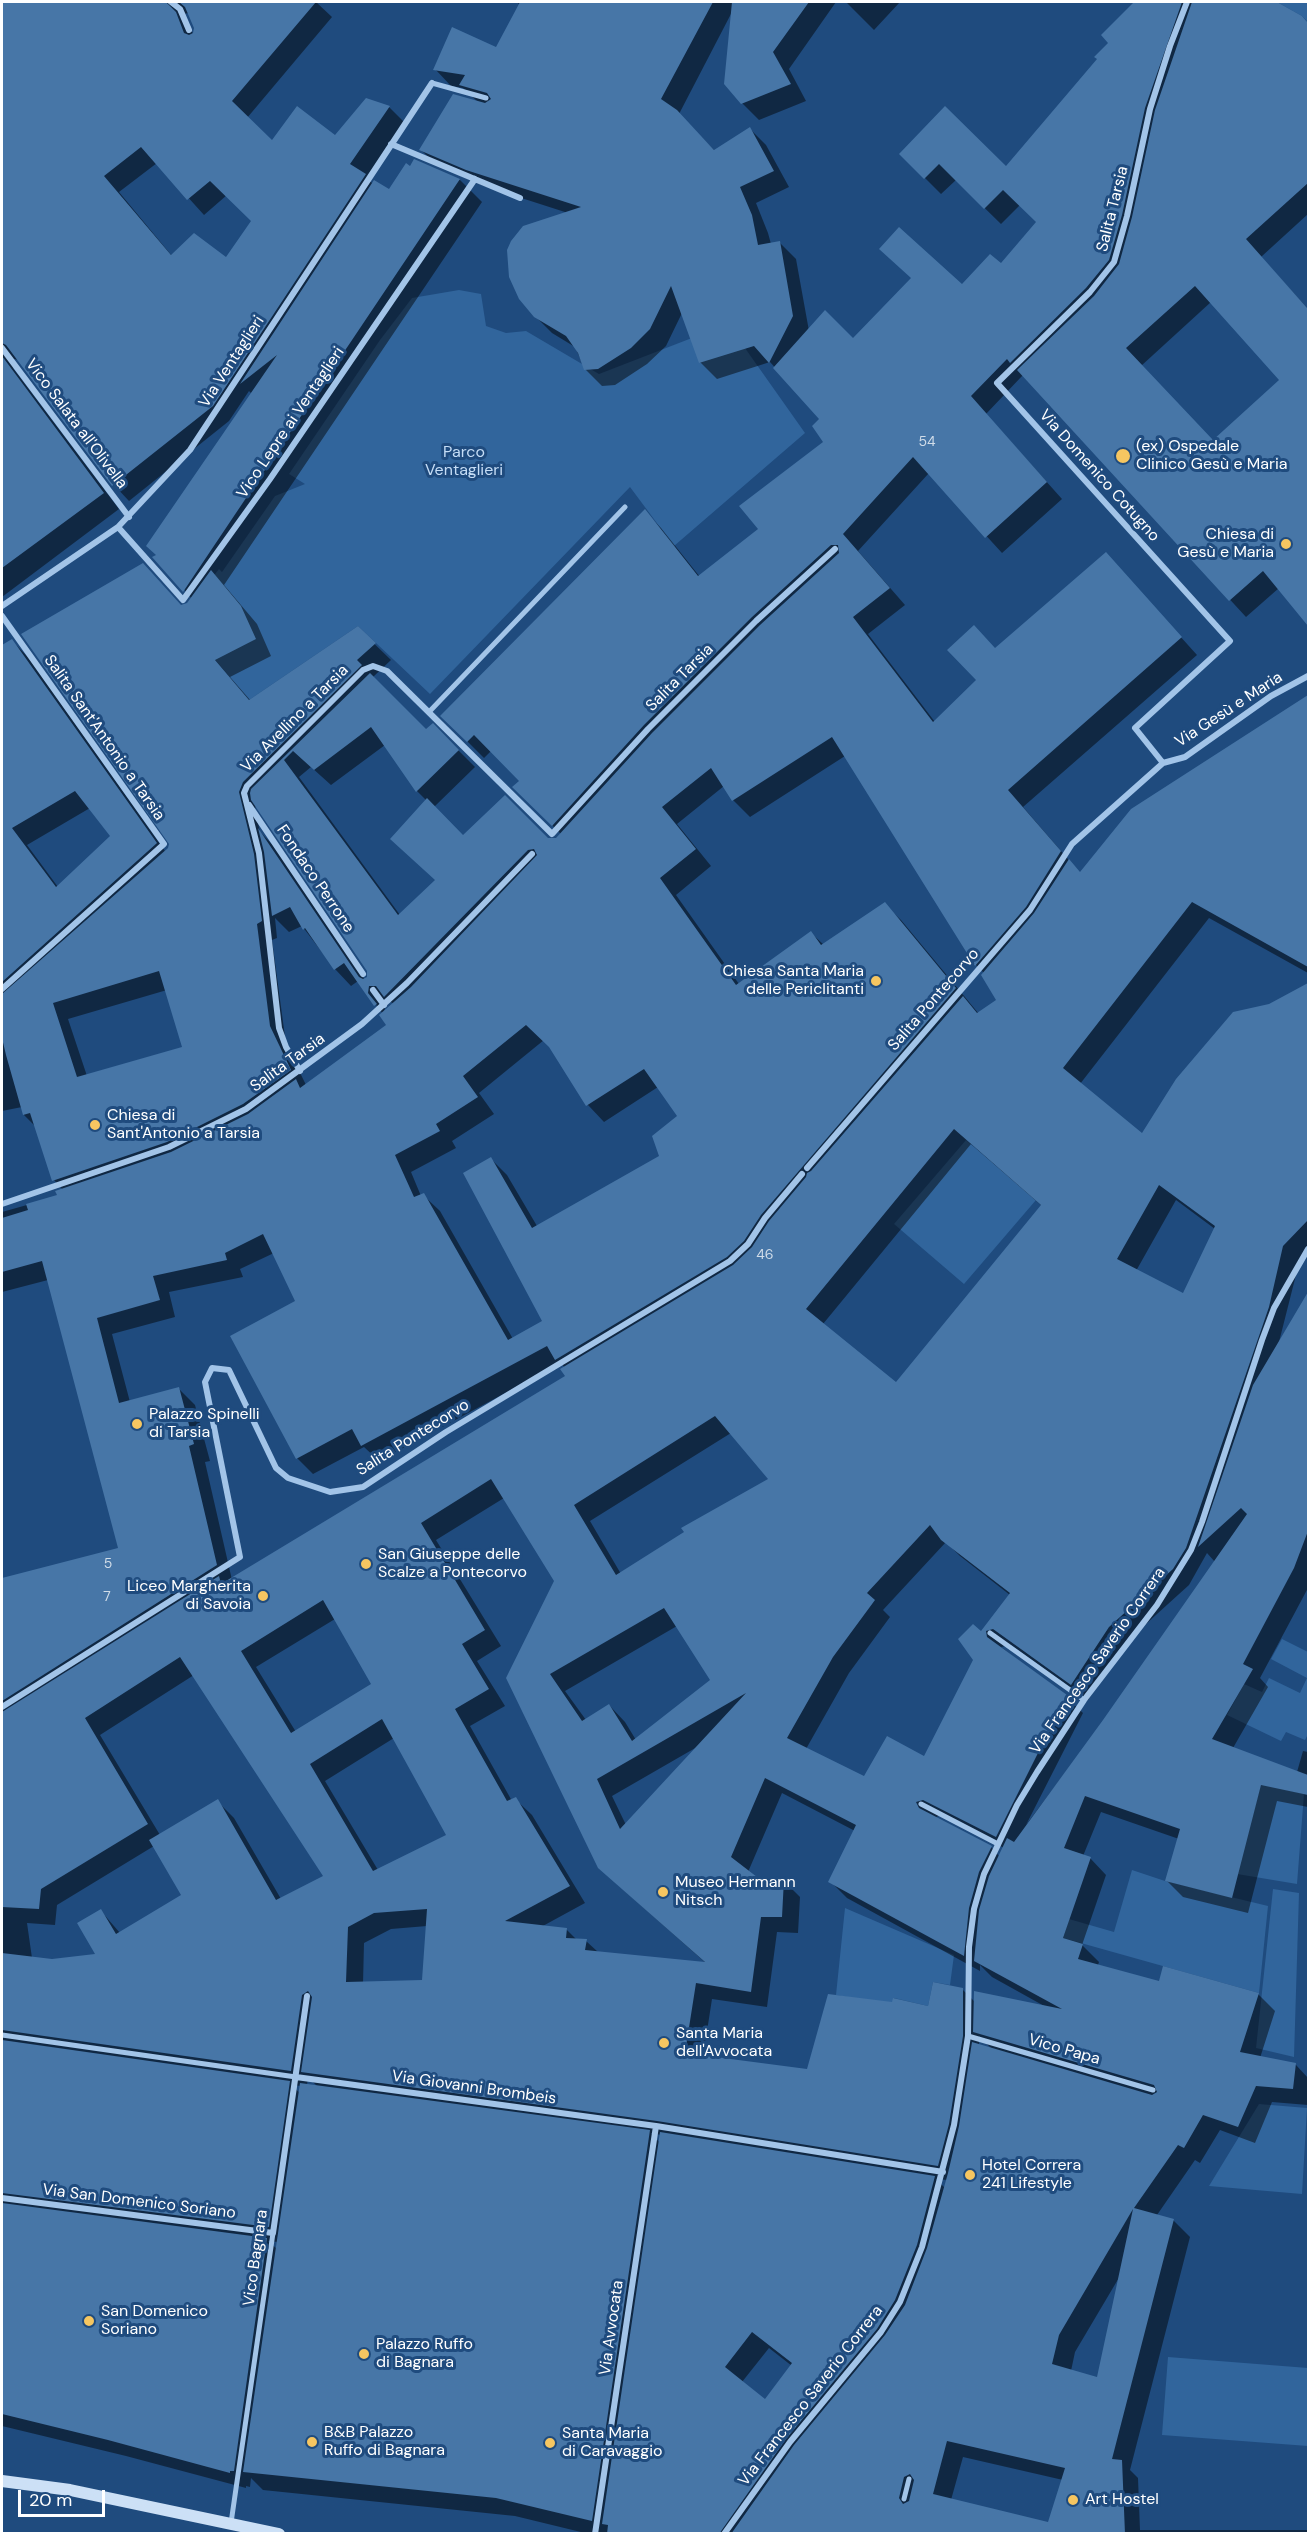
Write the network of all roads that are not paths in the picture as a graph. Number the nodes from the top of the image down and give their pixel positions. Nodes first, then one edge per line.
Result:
1 (171, 2) edge
2 (1187, 2) edge
3 (189, 30) dead end
4 (432, 83) joint
5 (486, 98) dead end
6 (391, 144) junction
7 (475, 179) junction
8 (520, 198) dead end
9 (2, 348) edge
10 (997, 383) joint
11 (625, 507) dead end
12 (129, 517) junction
13 (118, 527) junction
14 (835, 549) dead end
15 (2, 606) edge
16 (2, 616) edge
17 (1308, 676) edge
18 (429, 712) junction
19 (1163, 764) junction
20 (244, 799) junction
21 (552, 834) joint
22 (1072, 844) joint
23 (532, 854) dead end
24 (363, 974) dead end
25 (2, 989) edge
26 (373, 990) dead end
27 (384, 1005) junction
28 (300, 1071) junction
29 (2, 1204) edge
30 (1308, 1249) edge
31 (990, 1633) dead end
32 (1084, 1700) junction
33 (2, 1707) edge
34 (921, 1804) dead end
35 (998, 1844) junction
36 (307, 1996) dead end
37 (2, 2035) edge
38 (968, 2036) junction
39 (296, 2077) junction
40 (1153, 2090) dead end
41 (656, 2126) junction
42 (943, 2172) junction
43 (2, 2198) edge
44 (273, 2233) junction
45 (909, 2479) dead end
46 (2, 2481) edge
47 (904, 2499) dead end
48 (231, 2524) junction
49 (279, 2534) edge
50 (595, 2534) edge
51 (724, 2534) edge

1 - 3 street
2 - 10 street, Salita Tarsia
4 - 5 street
4 - 6 street, Via Ventaglieri
6 - 7 street
6 - 12 street, Via Ventaglieri
7 - 8 street
7 - 13 street, Vico Lepre ai Ventaglieri
9 - 12 street, Vico Salata all'Olivella
10 - 19 street, Via Domenico Cotugno
11 - 18 street
12 - 13 street, Via Ventaglieri
13 - 15 street, Via Ventaglieri
14 - 21 street, Salita Tarsia
16 - 25 street, Salita Sant'Antonio a Tarsia
17 - 19 street, Via Gesù e Maria
18 - 20 street, Via Avellino a Tarsia
18 - 21 street, Via Avellino a Tarsia
19 - 22 street, Via Gesù e Maria
20 - 24 street, Fondaco Perrone
20 - 28 street, Via Avellino a Tarsia
22 - 33 street, Salita Pontecorvo
23 - 27 street, Salita Tarsia
26 - 27 street
27 - 28 street, Salita Tarsia
28 - 29 street, Salita Tarsia
30 - 32 street, Via Francesco Saverio Correra
31 - 32 street
32 - 35 street, Via Francesco Saverio Correra
34 - 35 street
35 - 38 street, Via Francesco Saverio Correra
36 - 39 street, Vico Bagnara
37 - 39 street, Via Giovanni Brombeis
38 - 40 street, Vico Papa
38 - 42 street, Via Francesco Saverio Correra
39 - 41 street, Via Giovanni Brombeis
39 - 44 street, Vico Bagnara
41 - 42 street, Via Giovanni Brombeis
41 - 50 street, Via Avvocata
42 - 51 street, Via Francesco Saverio Correra
43 - 44 street, Via San Domenico Soriano
44 - 48 street, Vico Bagnara
45 - 47 street
46 - 48 main road
48 - 49 main road

